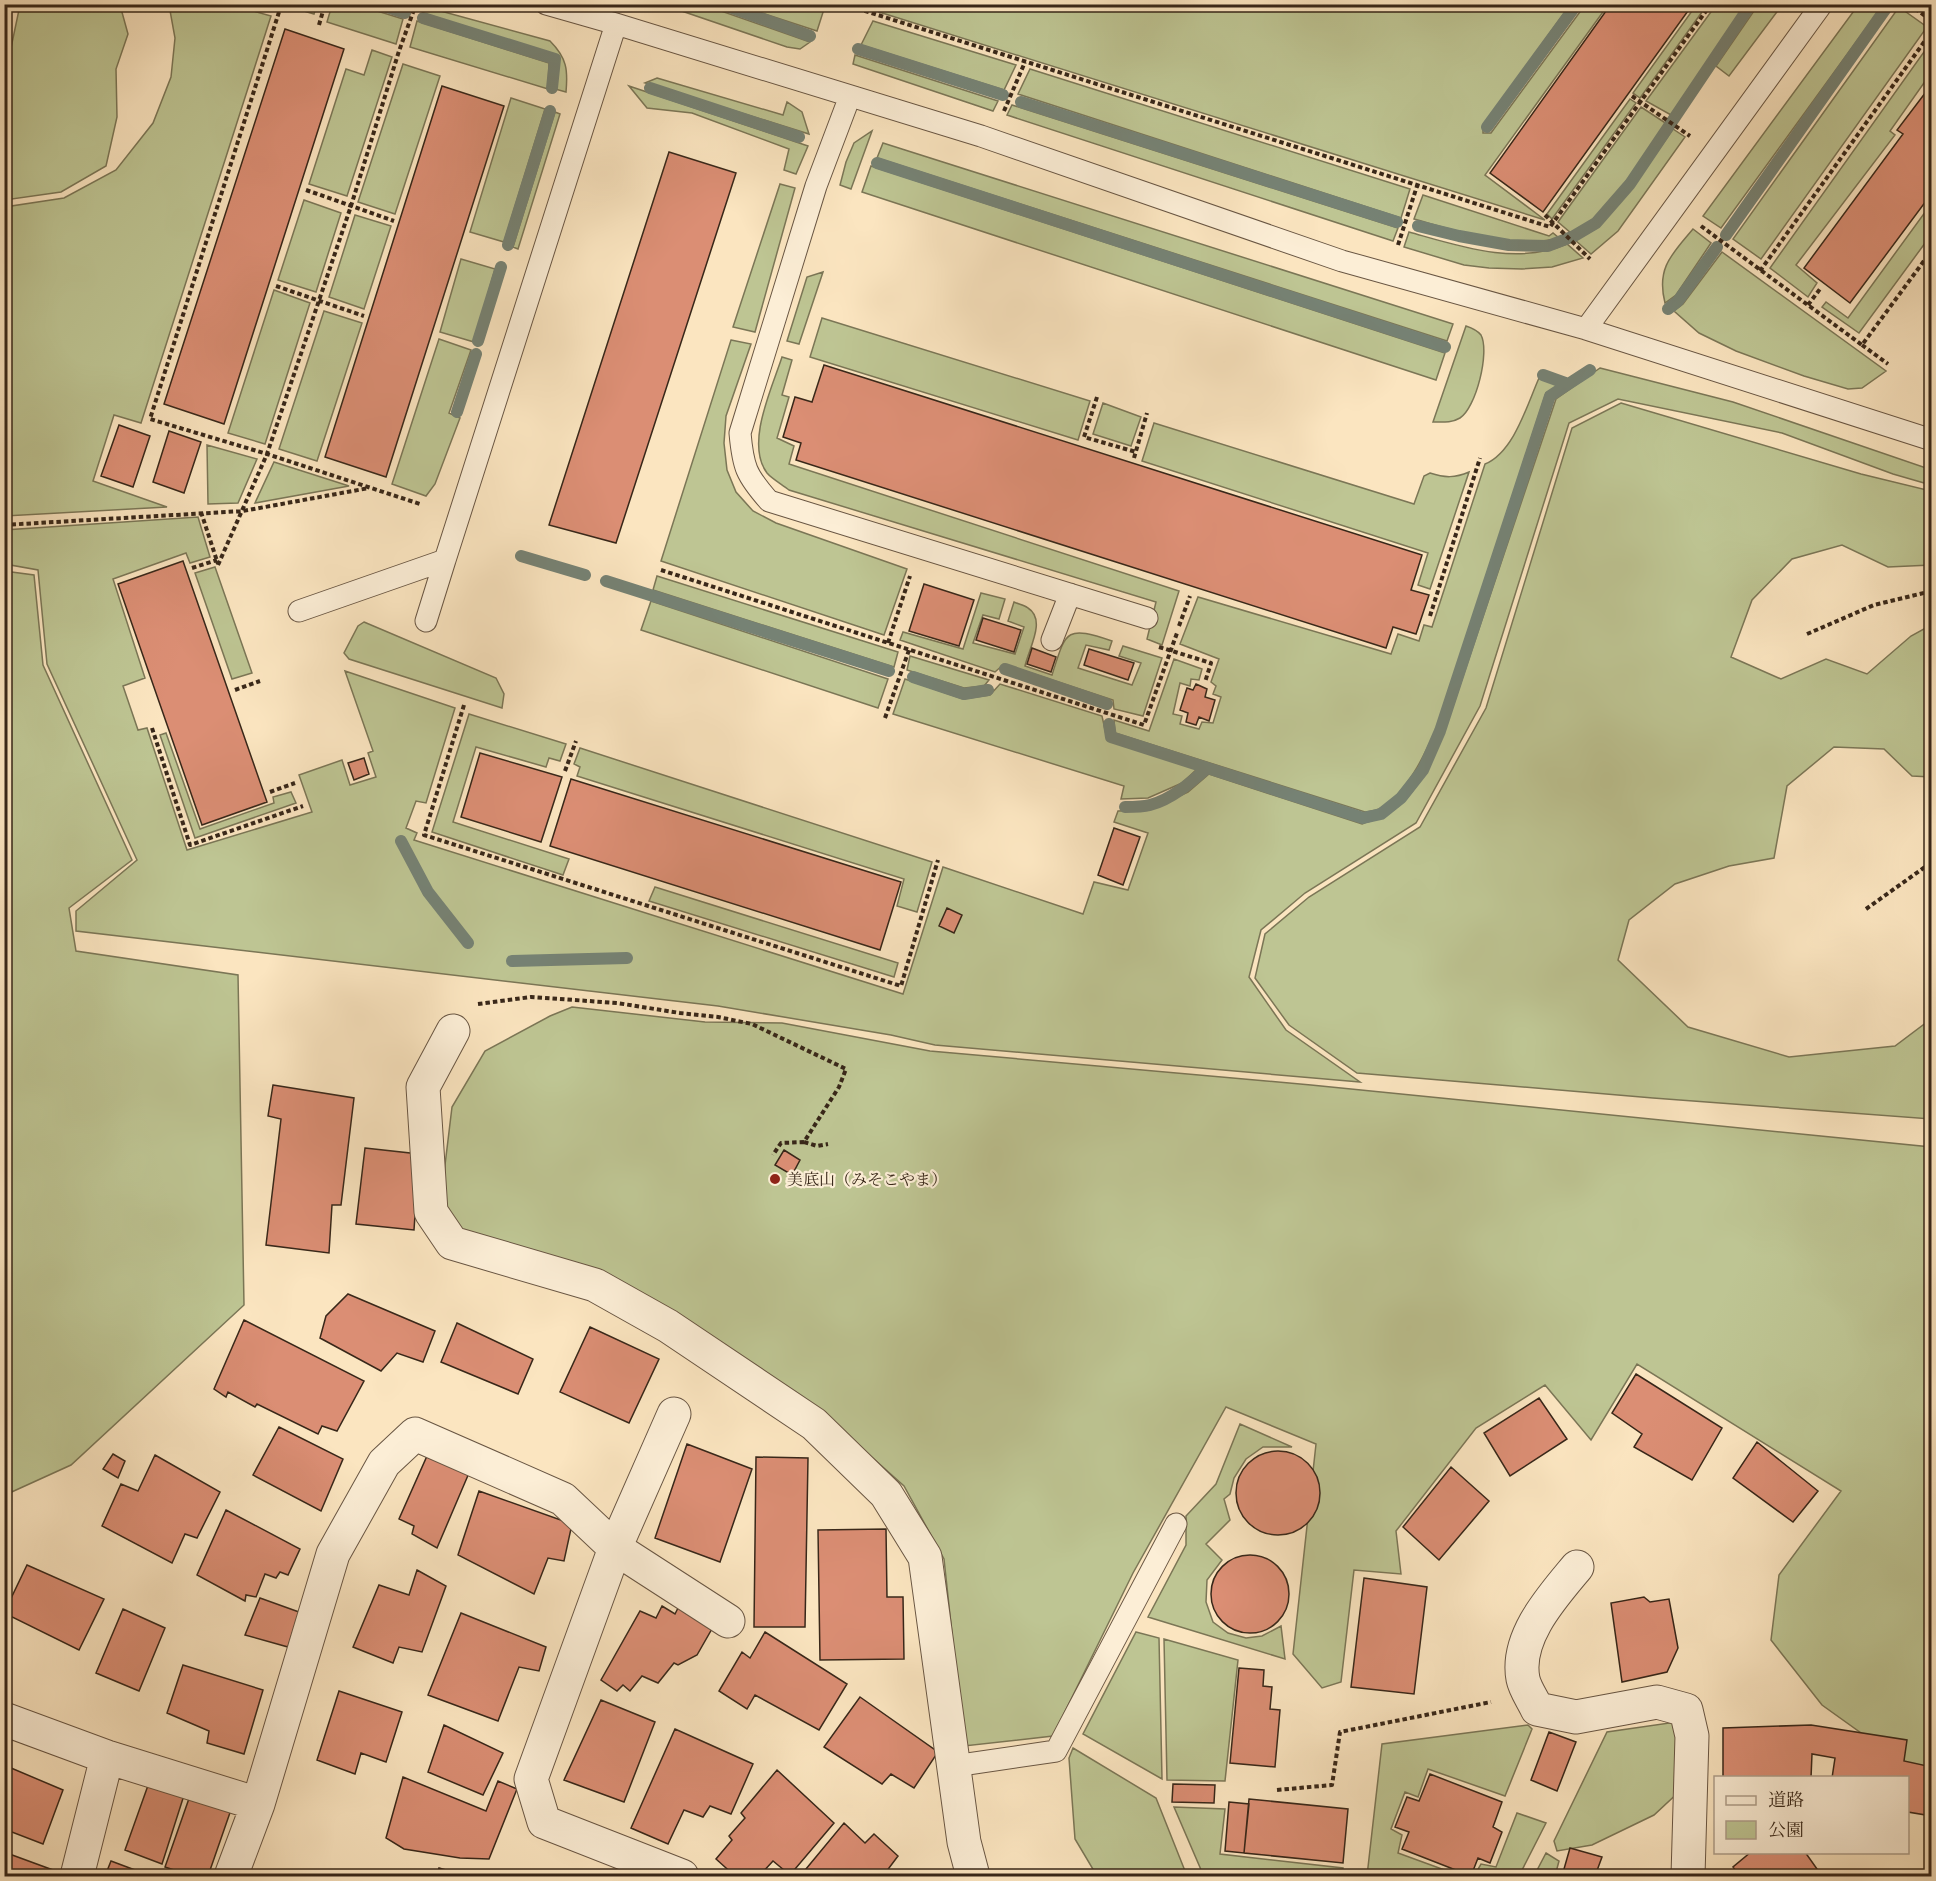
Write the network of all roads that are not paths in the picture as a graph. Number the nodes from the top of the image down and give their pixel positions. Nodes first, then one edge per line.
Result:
1 (546, 4) edge
2 (1822, 4) edge
3 (616, 24) junction
4 (850, 96) junction
5 (1586, 328) junction
6 (1932, 440) edge
7 (445, 560) junction
8 (1070, 594) junction
9 (299, 611) dead end
10 (1147, 618) dead end
11 (426, 621) dead end
12 (1052, 639) dead end
13 (453, 1031) road end
14 (674, 1414) dead end
15 (1176, 1524) dead end
16 (615, 1548) junction
17 (1577, 1567) dead end
18 (728, 1621) dead end
19 (4, 1719) edge
20 (107, 1757) junction
21 (954, 1766) junction
22 (258, 1804) junction
23 (76, 1876) edge
24 (231, 1876) edge
25 (682, 1876) edge
26 (974, 1876) edge
27 (1688, 1876) edge

1 - 3 lane
2 - 5 lane
3 - 4 lane
3 - 7 lane
4 - 5 lane
4 - 8 lane
5 - 6 lane
7 - 9 lane
7 - 11 lane
8 - 10 lane
8 - 12 lane
13 - 21 street
14 - 16 street
15 - 21 lane
16 - 18 street
16 - 22 street
16 - 25 street
17 - 27 street
19 - 20 street
20 - 22 street
20 - 23 street
21 - 26 street
22 - 24 street

